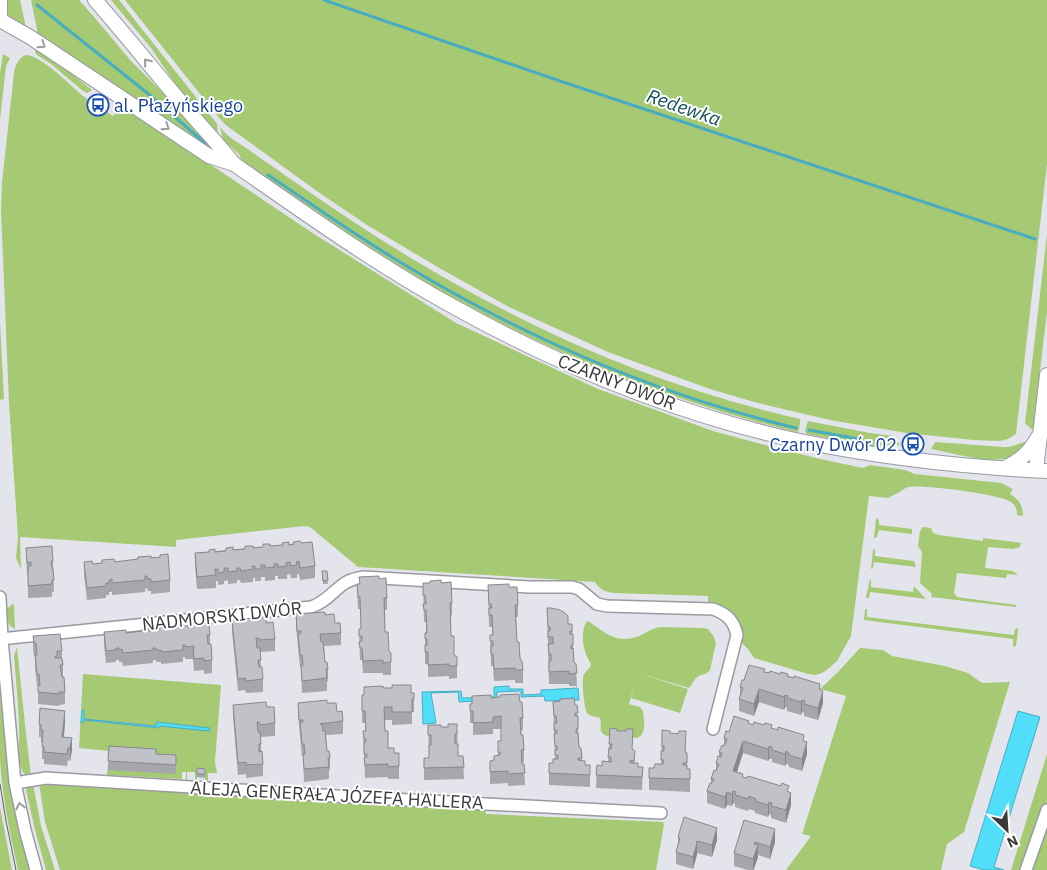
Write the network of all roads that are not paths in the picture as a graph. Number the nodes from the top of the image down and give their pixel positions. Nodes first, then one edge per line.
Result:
1 (0, 0) edge
2 (95, 0) edge
3 (0, 14) edge
4 (0, 20) edge
5 (234, 164) junction
6 (1047, 375) edge
7 (1040, 434) junction
8 (1005, 468) junction
9 (1042, 470) edge
10 (0, 596) edge
11 (1, 639) edge
12 (713, 730) dead end
13 (15, 783) junction
14 (1047, 810) edge
15 (661, 813) dead end
16 (36, 870) edge
17 (1026, 870) edge

1 - 3 main road
5 -> 2 main road, CZARNY DWÓR
4 -> 5 main road, CZARNY DWÓR
5 - 8 main road, CZARNY DWÓR
6 - 7 main road
7 - 8 main road
7 - 9 main road
8 - 9 main road, CZARNY DWÓR
10 - 11 street
11 - 12 street, NADMORSKI DWÓR
11 - 13 street
13 - 15 street, ALEJA GENERAŁA JÓZEFA HALLERA
16 -> 13 street
14 - 17 street

